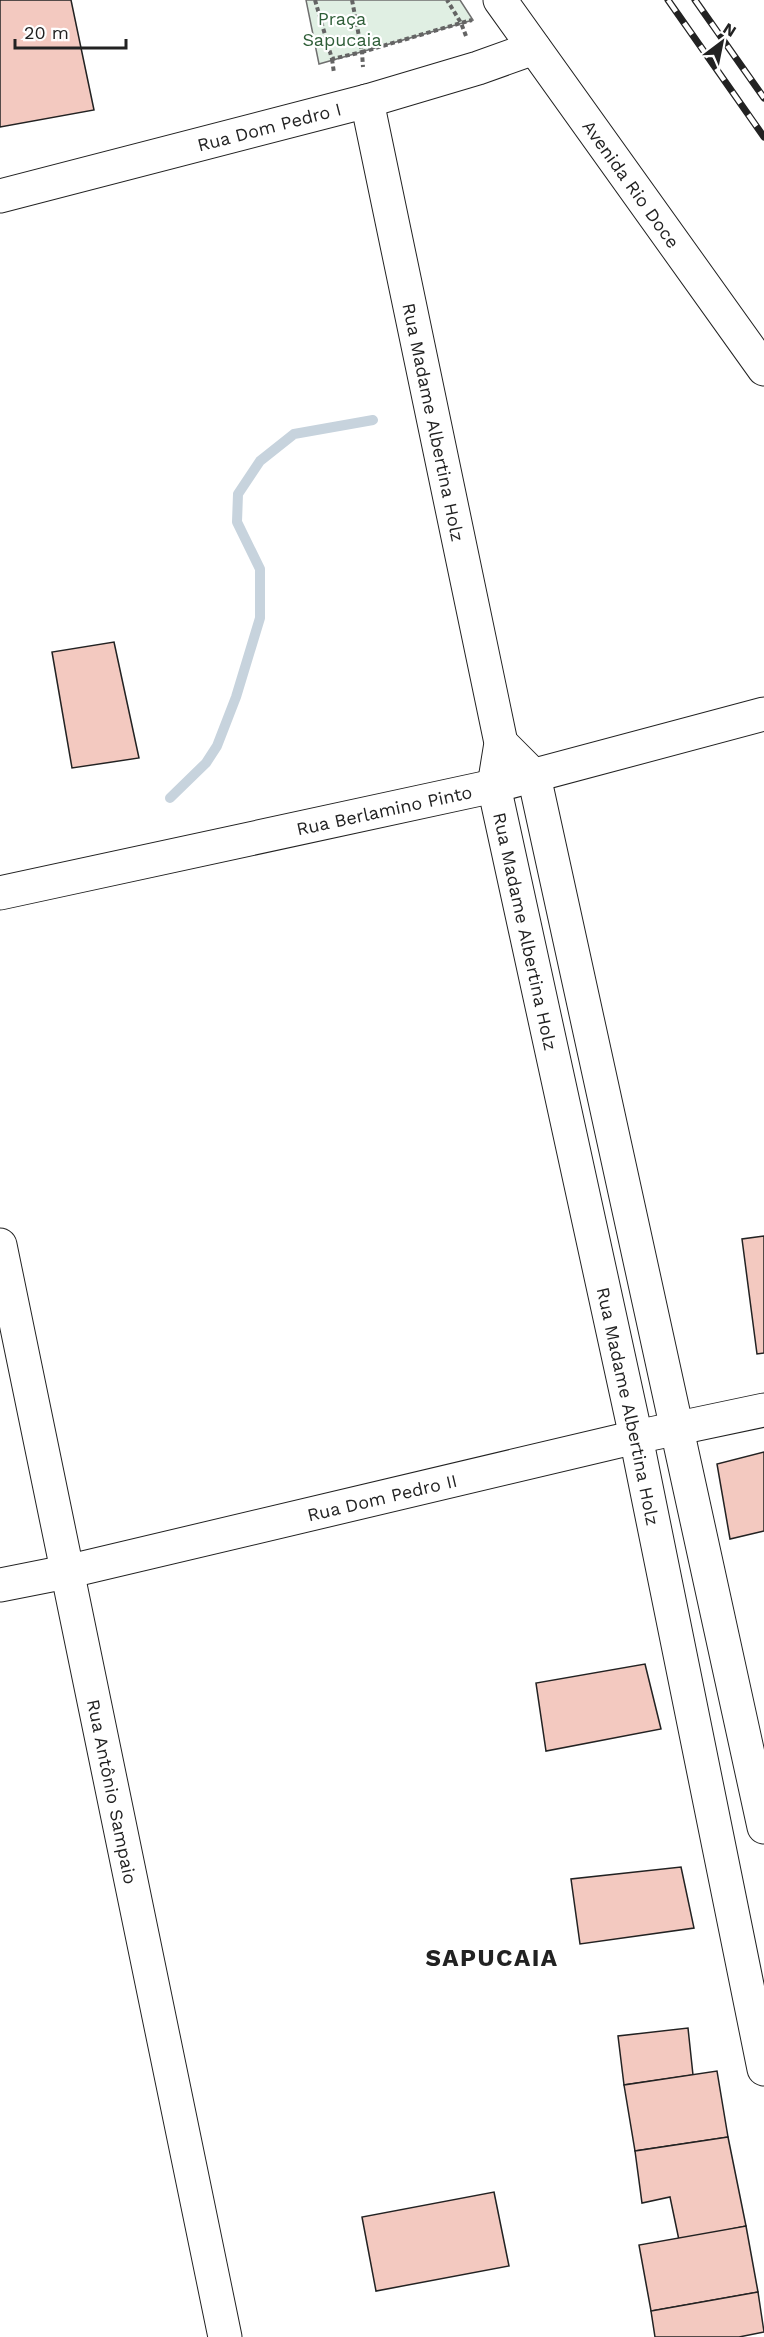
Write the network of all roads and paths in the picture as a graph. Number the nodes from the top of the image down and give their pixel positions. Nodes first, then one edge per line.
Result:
1 (315, 0) edge
2 (352, 0) edge
3 (447, 0) edge
4 (500, 0) edge
5 (534, 48) junction
6 (362, 52) junction
7 (367, 101) junction
8 (0, 196) edge
9 (764, 369) edge
10 (764, 714) edge
11 (501, 743) junction
12 (534, 776) junction
13 (494, 786) junction
14 (0, 893) edge
15 (0, 1245) edge
16 (764, 1410) edge
17 (678, 1428) junction
18 (636, 1437) junction
19 (66, 1572) junction
20 (0, 1585) edge
21 (763, 1822) edge
22 (714, 1825) junction
23 (764, 2069) edge
24 (225, 2337) edge

1 - 6 path
2 - 6 path
3 - 6 path
4 - 5 street, Avenida Rio Doce
5 - 7 street, Rua Dom Pedro I
5 - 9 street, Avenida Rio Doce
7 - 8 street, Rua Dom Pedro I
7 - 11 street, Rua Madame Albertina Holz
10 - 12 street, Rua Berlamino Pinto
11 - 12 street
11 - 13 street, Rua Madame Albertina Holz
12 - 13 street, Rua Berlamino Pinto
12 - 17 street
13 - 14 street, Rua Berlamino Pinto
13 - 18 street, Rua Madame Albertina Holz
15 - 19 street, Rua Antônio Sampaio
16 - 17 street, Rua Dom Pedro II
17 - 18 street, Rua Dom Pedro II
17 - 21 street
18 - 19 street, Rua Dom Pedro II
18 - 22 street, Rua Madame Albertina Holz
19 - 20 street, Rua Dom Pedro II
19 - 24 street, Rua Antônio Sampaio
21 - 22 street
22 - 23 street, Rua Madame Albertina Holz

